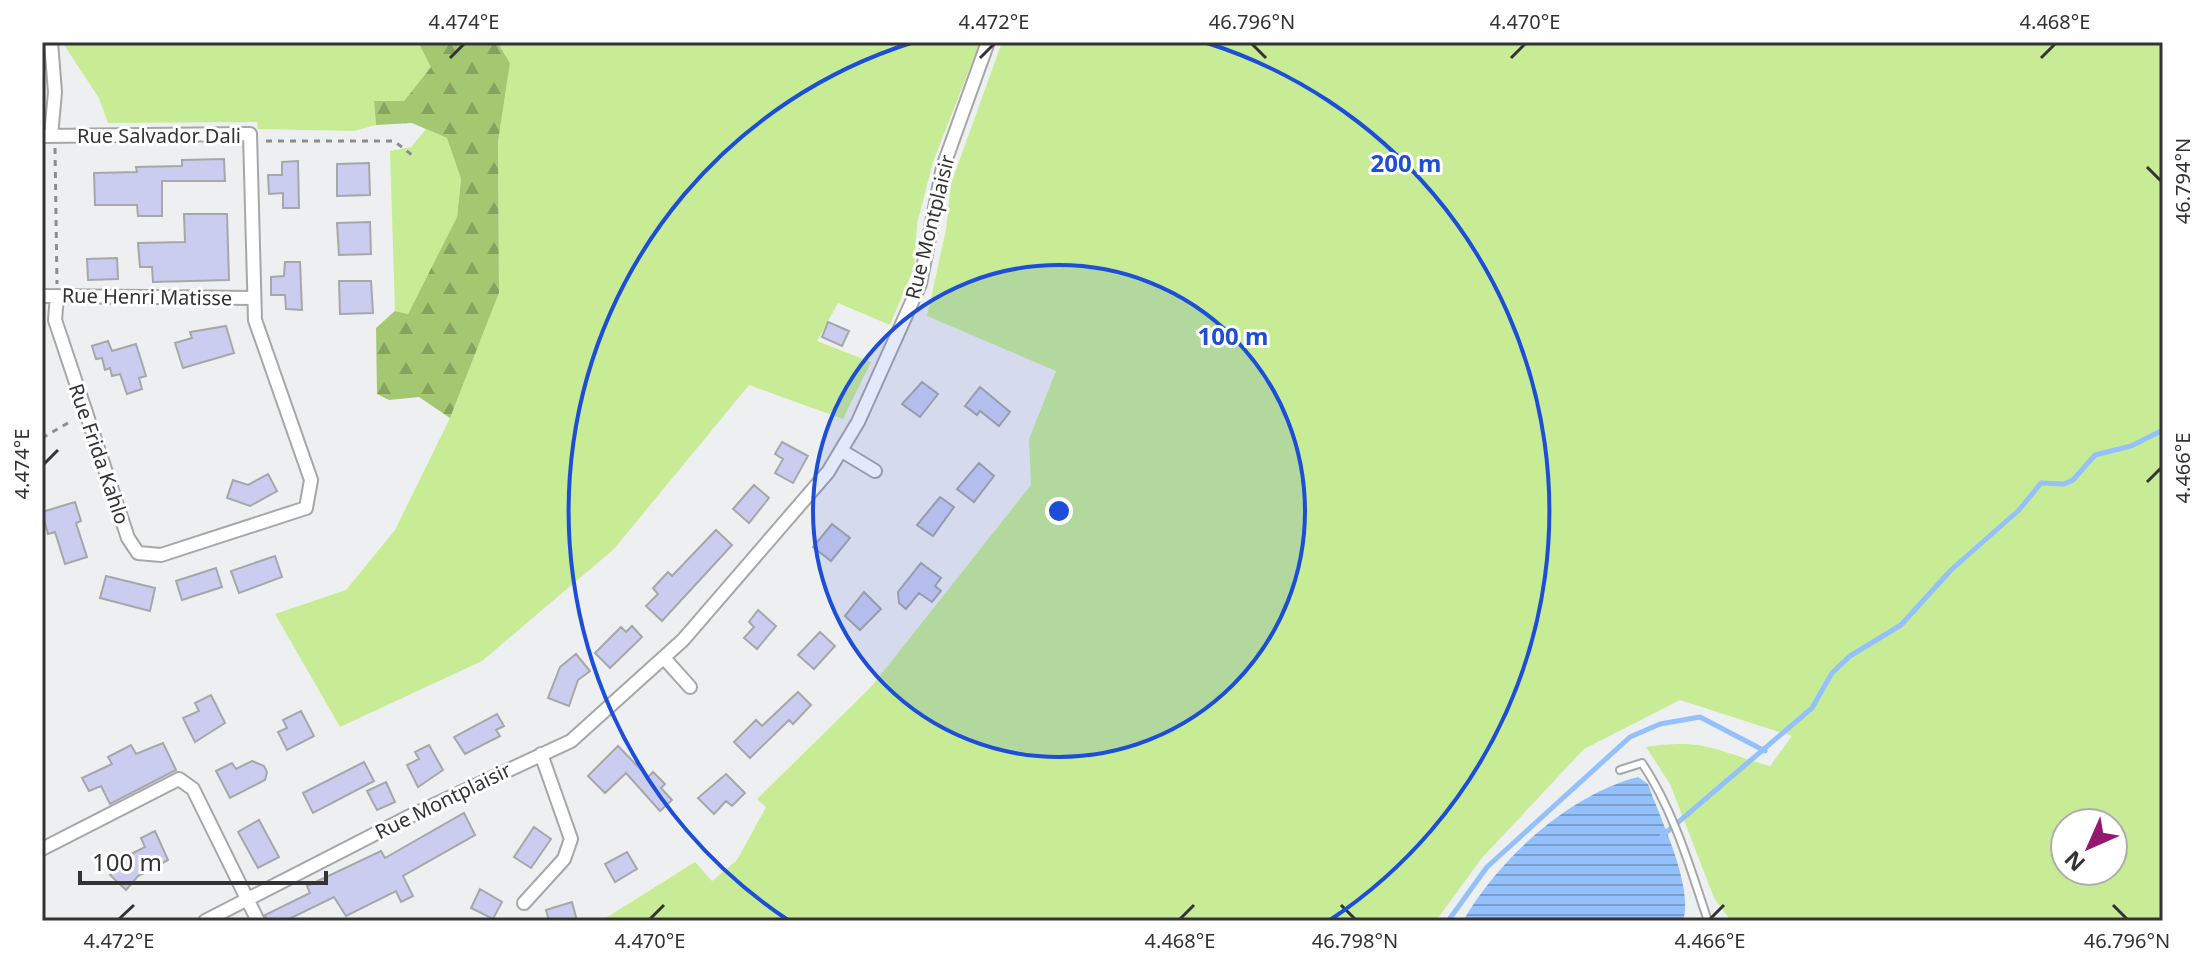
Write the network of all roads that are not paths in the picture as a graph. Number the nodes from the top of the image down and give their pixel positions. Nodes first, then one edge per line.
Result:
1 (51, 42) edge
2 (988, 42) edge
3 (46, 136) edge
4 (42, 296) edge
5 (57, 296) junction
6 (252, 298) junction
7 (842, 451) junction
8 (875, 471) dead end
9 (664, 658) junction
10 (690, 687) dead end
11 (541, 754) junction
12 (1620, 770) dead end
13 (42, 849) edge
14 (246, 899) junction
15 (524, 903) dead end
16 (205, 921) edge
17 (258, 921) edge
18 (1708, 921) edge

1 - 3 street
2 - 7 street, Rue Montplaisir
3 - 6 street, Rue Salvador Dali
4 - 5 street, Rue Henri Matisse
5 - 6 street, Rue Henri Matisse
5 - 6 street, Rue Frida Kahlo
7 - 8 street
7 - 9 street, Rue Montplaisir
9 - 10 street
9 - 11 street, Rue Montplaisir
11 - 14 street, Rue Montplaisir
11 - 15 street
12 - 18 lane
13 - 14 street
14 - 16 street, Rue Montplaisir
14 - 17 street

